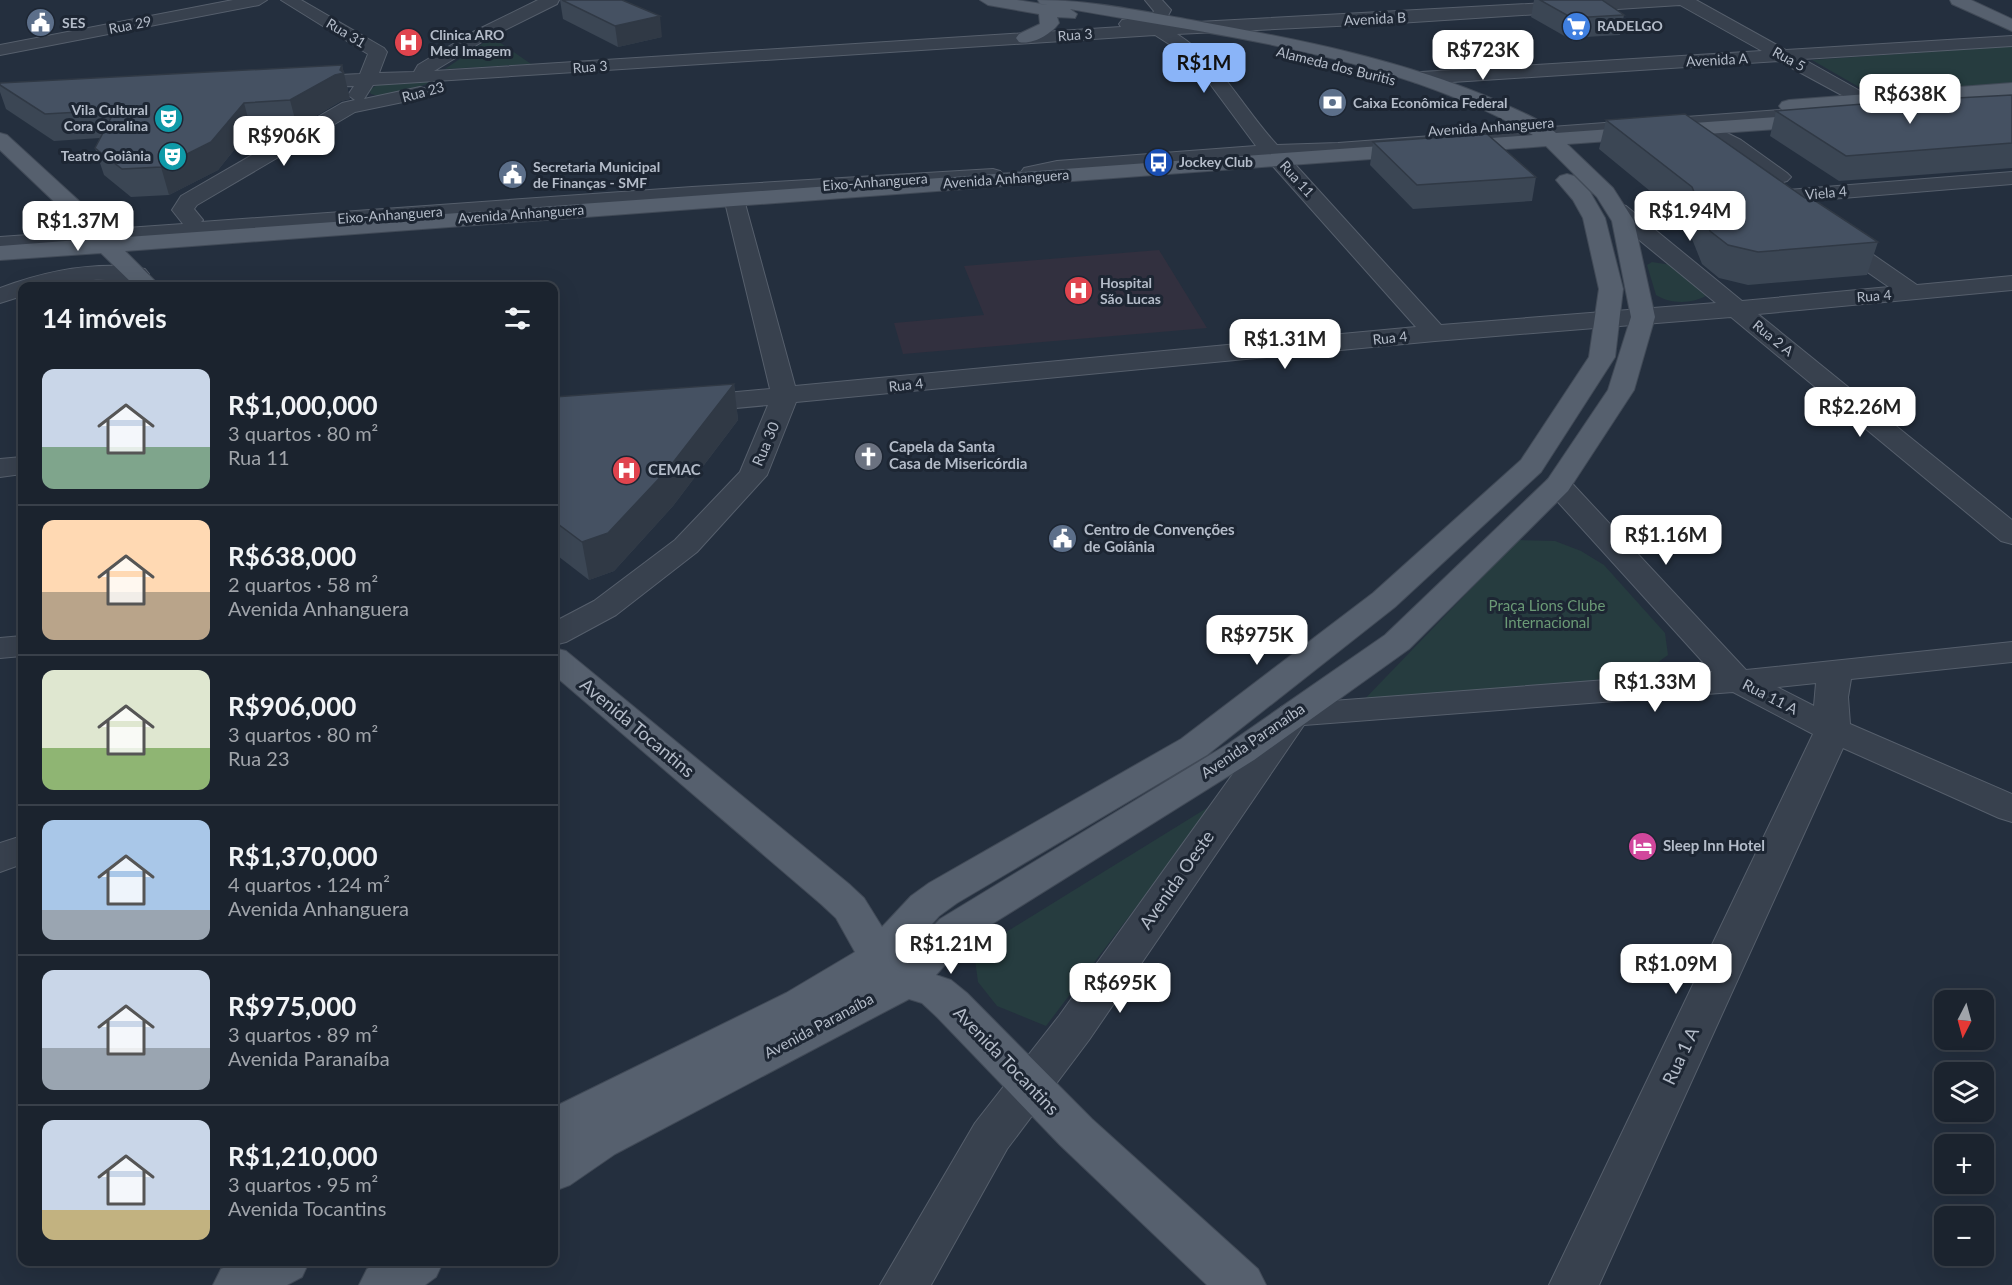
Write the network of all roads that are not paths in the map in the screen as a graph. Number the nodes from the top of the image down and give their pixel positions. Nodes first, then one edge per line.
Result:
1 (259, 0) edge
2 (289, 0) edge
3 (551, 0) edge
4 (987, 0) edge
5 (1153, 0) edge
6 (1425, 0) edge
7 (1679, 0) edge
8 (1684, 0) edge
9 (1958, 0) edge
10 (201, 5) edge
11 (1047, 5) edge
12 (1447, 15) junction
13 (1158, 24) junction
14 (2012, 26) edge
15 (1200, 27) junction
16 (1179, 28) joint
17 (479, 36) junction
18 (1025, 38) junction
19 (2012, 41) edge
20 (0, 50) edge
21 (1783, 56) junction
22 (528, 71) junction
23 (497, 73) junction
24 (422, 77) junction
25 (1421, 78) junction
26 (367, 80) junction
27 (284, 84) edge
28 (2012, 89) edge
29 (2012, 98) edge
30 (1862, 100) junction
31 (2012, 105) edge
32 (349, 107) junction
33 (1702, 128) joint
34 (1528, 133) junction
35 (1731, 135) junction
36 (0, 139) edge
37 (1273, 153) junction
38 (1780, 177) edge
39 (2012, 178) edge
40 (734, 199) junction
41 (1618, 211) junction
42 (1801, 216) edge
43 (192, 220) junction
44 (1820, 229) edge
45 (150, 233) junction
46 (0, 234) edge
47 (100, 236) junction
48 (0, 244) edge
49 (0, 253) edge
50 (142, 280) edge
51 (44, 282) edge
52 (2008, 286) edge
53 (18, 290) edge
54 (1913, 293) junction
55 (0, 297) edge
56 (1736, 307) junction
57 (1643, 317) junction
58 (1606, 321) junction
59 (1435, 333) junction
60 (785, 397) junction
61 (669, 406) edge
62 (18, 466) edge
63 (0, 468) edge
64 (1558, 485) junction
65 (2012, 535) edge
66 (558, 633) edge
67 (18, 646) edge
68 (0, 648) edge
69 (2012, 652) edge
70 (558, 661) edge
71 (1836, 672) junction
72 (1738, 681) junction
73 (1293, 715) junction
74 (1833, 730) junction
75 (2012, 809) edge
76 (18, 851) edge
77 (0, 858) edge
78 (892, 969) junction
79 (1030, 1086) junction
80 (558, 1126) edge
81 (558, 1168) edge
82 (277, 1266) edge
83 (413, 1266) edge
84 (238, 1285) edge
85 (384, 1285) edge
86 (905, 1285) edge
87 (1241, 1285) edge
88 (1574, 1285) edge

1 - 10 street, Rua 29
2 - 26 street, Rua 31
3 - 17 street, Rua 23
4 - 11 main road, Alameda dos Buritis
5 - 13 street
6 - 12 street
7 - 12 street, Avenida B
8 - 21 street, Rua 5
9 - 14 main road
10 - 20 street, Rua 29
11 - 13 main road, Alameda dos Buritis
11 - 13 main road, Alameda dos Buritis
11 - 18 main road
12 - 15 street, Avenida B
13 - 15 main road, Alameda dos Buritis
13 - 16 street, Rua 3
13 - 18 street, Rua 3
13 - 34 main road, Alameda dos Buritis
13 - 37 street, Rua 11
15 - 16 street, Avenida B
15 - 25 main road, Alameda dos Buritis
17 - 22 street
17 - 24 street, Rua 23
18 - 22 street, Rua 3
19 - 21 street, Avenida A
21 - 25 street, Avenida A
21 - 30 street, Rua 5
22 - 23 street, Rua 3
23 - 24 street, Rua 3
23 - 32 street, Rua 23
24 - 26 street, Rua 3
25 - 34 main road, Alameda dos Buritis
26 - 27 street, Rua 3
26 - 32 street, Rua 23
28 - 30 main road, Avenida Anhanguera
29 - 34 street, Eixo-Anhanguera
30 - 34 main road, Avenida Anhanguera
31 - 35 main road
32 - 43 street, Rua 23
33 - 34 main road, Avenida Anhanguera
33 - 35 street
34 - 37 main road, Avenida Anhanguera
34 - 37 main road, Avenida Anhanguera
34 - 37 street, Eixo-Anhanguera
34 - 41 main road, Avenida Paranaíba
34 - 58 main road, Avenida Paranaíba
35 - 38 street
36 - 47 main road
37 - 40 main road, Avenida Anhanguera
37 - 43 main road, Avenida Anhanguera
37 - 45 street, Eixo-Anhanguera
37 - 59 street, Rua 11
39 - 42 street, Viela 4
40 - 47 main road, Avenida Anhanguera
40 - 60 street
41 - 56 street, Rua 2 A
41 - 57 main road, Avenida Paranaíba
43 - 45 street
43 - 47 main road, Avenida Anhanguera
44 - 54 street
45 - 47 street
46 - 47 main road, Avenida Anhanguera
47 - 48 street
47 - 49 main road, Avenida Anhanguera
47 - 50 main road
50 - 51 street
52 - 54 street, Rua 4
53 - 55 street
54 - 56 street, Rua 4
56 - 57 street, Rua 4
56 - 65 street, Rua 2 A
57 - 58 street, Rua 4
57 - 64 main road, Avenida Paranaíba
58 - 59 street, Rua 4
58 - 78 main road, Avenida Paranaíba
59 - 60 street, Rua 4
60 - 61 street, Rua 4
60 - 66 street, Rua 30
62 - 63 street
64 - 72 street, Rua 11 A
64 - 73 main road, Avenida Paranaíba
67 - 68 street
69 - 71 street
70 - 78 main road, Avenida Tocantins
71 - 72 street
71 - 74 street
72 - 73 street
72 - 74 street, Rua 11 A
73 - 78 main road, Avenida Paranaíba
73 - 79 street, Avenida Oeste
74 - 75 street, Rua 11 A
74 - 88 street, Rua 1 A
76 - 77 street
78 - 79 main road, Avenida Tocantins
78 - 80 main road, Avenida Paranaíba
78 - 81 main road, Avenida Paranaíba
79 - 86 street, Avenida Oeste
79 - 87 main road, Avenida Tocantins
82 - 84 main road
83 - 85 main road

